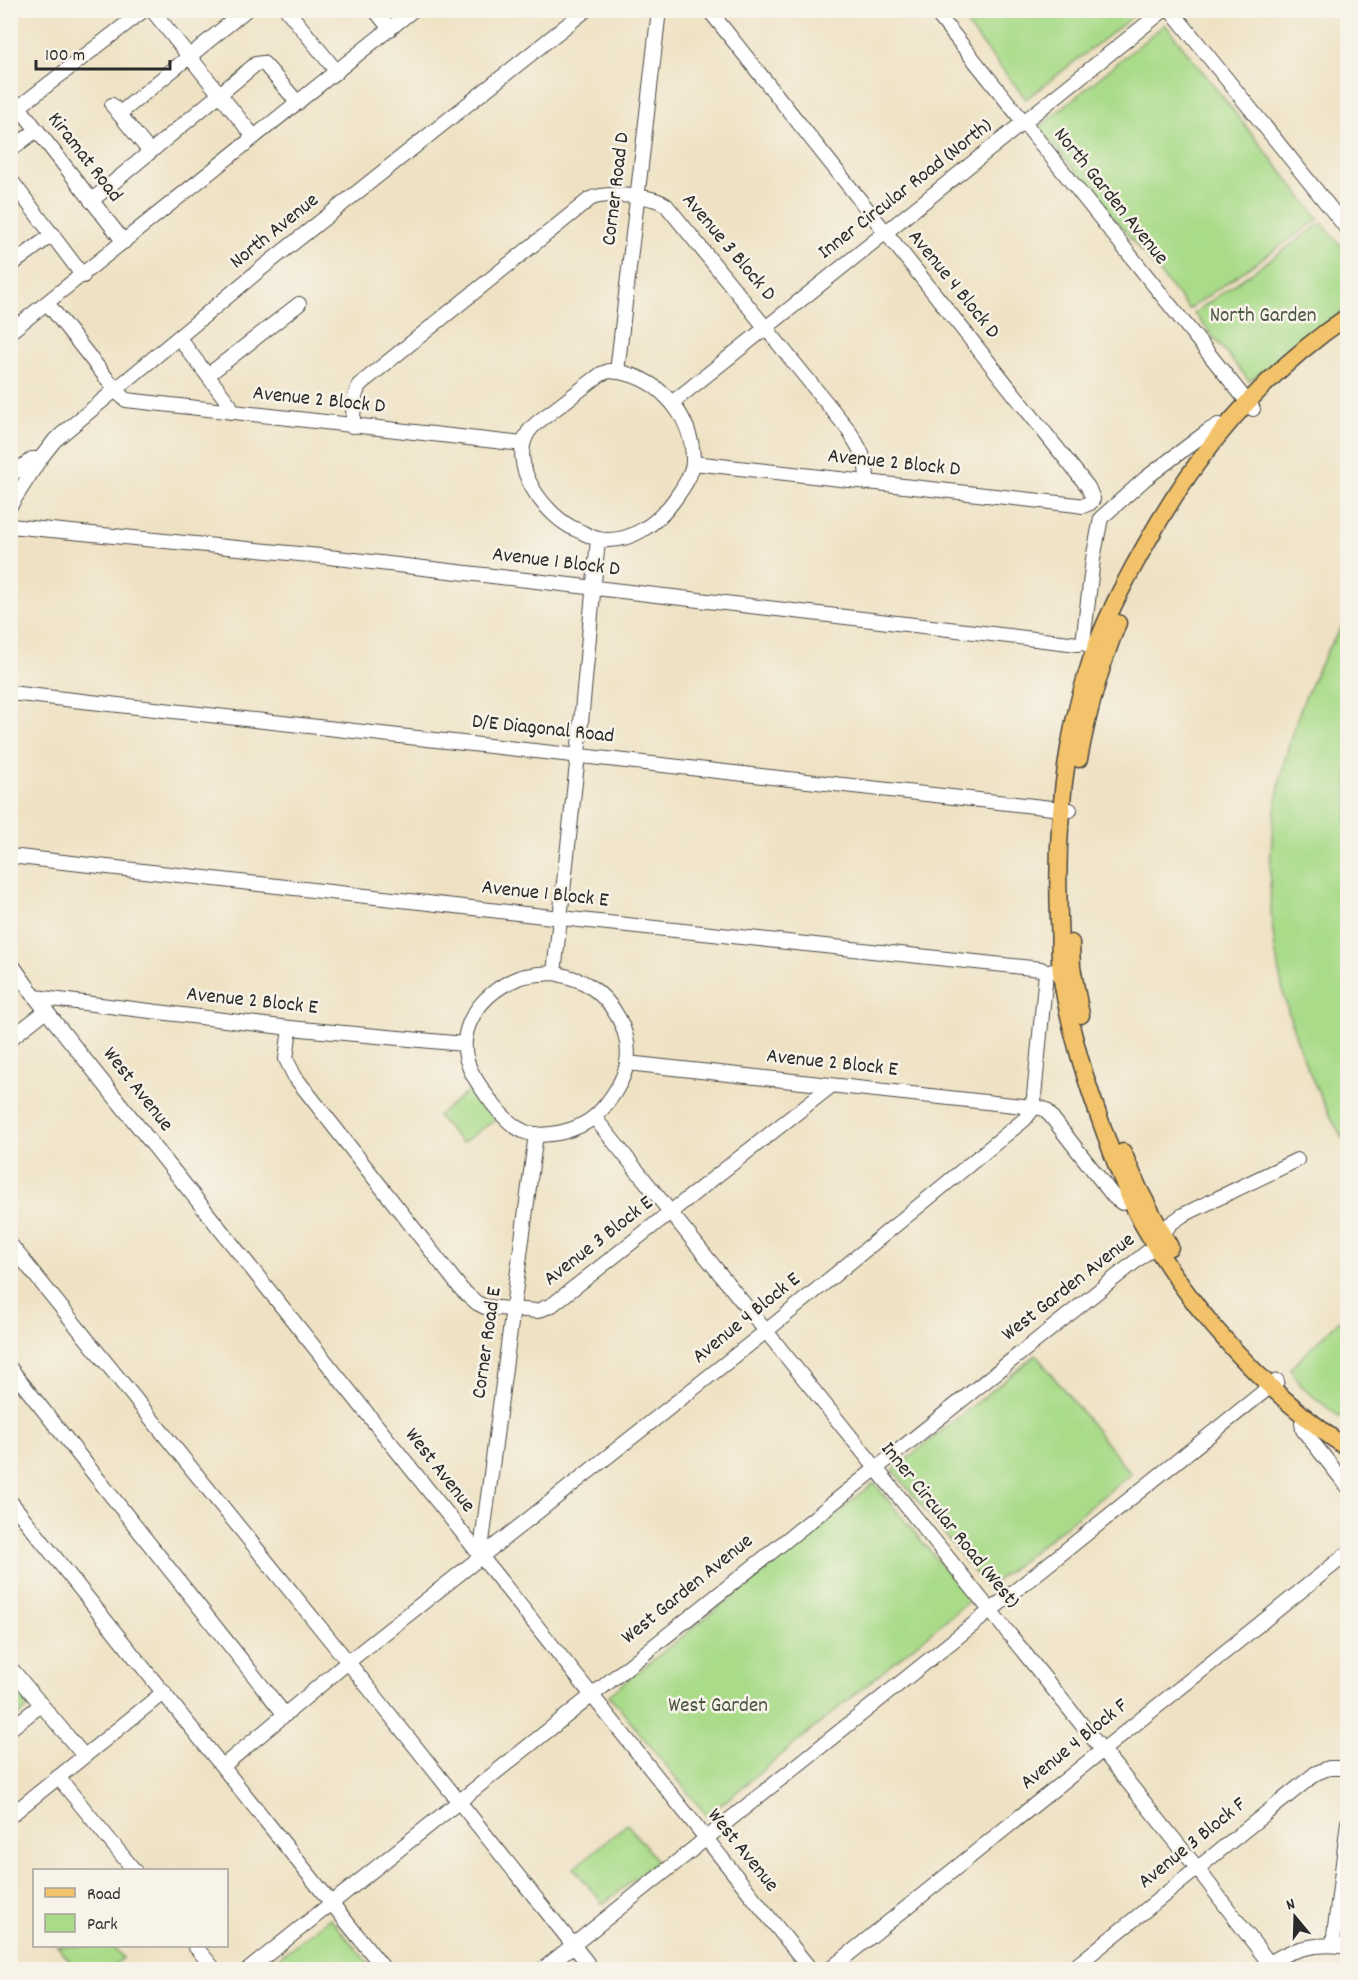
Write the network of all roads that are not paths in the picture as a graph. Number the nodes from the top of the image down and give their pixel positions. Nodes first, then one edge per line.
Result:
1 (144, 10) edge
2 (152, 10) edge
3 (246, 10) edge
4 (286, 10) edge
5 (375, 10) edge
6 (413, 10) edge
7 (586, 10) edge
8 (659, 10) edge
9 (709, 10) edge
10 (934, 10) edge
11 (1164, 10) edge
12 (1171, 10) edge
13 (390, 29) junction
14 (189, 56) junction
15 (337, 72) junction
16 (220, 95) junction
17 (298, 103) junction
18 (15, 104) edge
19 (1024, 123) junction
20 (37, 130) junction
21 (255, 137) junction
22 (10, 150) edge
23 (150, 152) junction
24 (10, 179) edge
25 (637, 197) junction
26 (91, 201) junction
27 (1347, 230) edge
28 (884, 233) junction
29 (52, 234) junction
30 (124, 242) junction
31 (13, 260) edge
32 (83, 276) junction
33 (48, 304) junction
34 (298, 304) dead end
35 (1347, 316) edge
36 (766, 326) junction
37 (1347, 328) edge
38 (10, 332) edge
39 (179, 338) junction
40 (617, 372) junction
41 (208, 375) junction
42 (115, 389) junction
43 (673, 402) junction
44 (1250, 405) junction
45 (231, 412) junction
46 (352, 426) junction
47 (1225, 427) junction
48 (523, 444) junction
49 (40, 459) junction
50 (693, 464) junction
51 (10, 476) edge
52 (867, 483) junction
53 (1090, 502) junction
54 (10, 506) edge
55 (1104, 514) junction
56 (10, 526) edge
57 (598, 539) junction
58 (593, 589) junction
59 (1095, 647) junction
60 (10, 693) edge
61 (578, 756) junction
62 (1065, 809) junction
63 (10, 856) edge
64 (561, 918) junction
65 (10, 962) edge
66 (1060, 970) junction
67 (554, 973) junction
68 (35, 997) junction
69 (47, 1011) junction
70 (290, 1028) junction
71 (10, 1039) edge
72 (464, 1044) junction
73 (627, 1063) junction
74 (831, 1086) junction
75 (1033, 1107) junction
76 (594, 1117) junction
77 (536, 1134) junction
78 (1297, 1160) dead end
79 (1131, 1201) junction
80 (672, 1212) junction
81 (1159, 1240) junction
82 (10, 1244) edge
83 (513, 1308) junction
84 (765, 1332) junction
85 (10, 1368) edge
86 (1273, 1384) junction
87 (1306, 1420) junction
88 (1347, 1437) edge
89 (1347, 1449) edge
90 (876, 1467) junction
91 (1347, 1486) edge
92 (10, 1501) edge
93 (1347, 1553) edge
94 (480, 1557) junction
95 (990, 1610) junction
96 (348, 1662) junction
97 (10, 1667) edge
98 (164, 1692) junction
99 (591, 1694) junction
100 (41, 1705) junction
101 (285, 1715) junction
102 (10, 1730) edge
103 (1102, 1750) junction
104 (84, 1756) junction
105 (223, 1766) junction
106 (1347, 1768) edge
107 (58, 1777) junction
108 (458, 1802) junction
109 (10, 1816) edge
110 (1347, 1822) edge
111 (704, 1838) junction
112 (1197, 1868) junction
113 (133, 1869) edge
114 (332, 1903) junction
115 (572, 1944) junction
116 (1333, 1944) junction
117 (196, 1947) edge
118 (1347, 1947) edge
119 (1266, 1966) edge
120 (215, 1970) edge
121 (248, 1970) edge
122 (385, 1970) edge
123 (542, 1970) edge
124 (593, 1970) edge
125 (811, 1970) edge
126 (829, 1970) edge
127 (1071, 1970) edge

1 - 18 street
2 - 14 street
3 - 14 street
4 - 15 street
5 - 13 street
6 - 13 street
7 - 39 street, North Avenue
8 - 25 street, Corner Road D
9 - 28 street, Avenue 4 Block D
10 - 19 street, North Garden Avenue
11 - 19 street, Inner Circular Road (North)
12 - 27 street
13 - 15 street
14 - 16 street
14 - 23 street
15 - 17 street
16 - 17 street
16 - 21 street
16 - 23 street
17 - 21 street
18 - 20 street, Kiramat Road
19 - 28 street, Inner Circular Road (North)
19 - 44 street, North Garden Avenue
20 - 22 street
20 - 26 street, Kiramat Road
21 - 30 street
23 - 26 street
24 - 29 street
25 - 36 street, Avenue 3 Block D
25 - 40 street, Corner Road D
25 - 46 street, Avenue 3 Block D
26 - 30 street, Kiramat Road
28 - 36 street, Inner Circular Road (North)
28 - 53 street, Avenue 4 Block D
29 - 31 street
29 - 32 street
30 - 32 street
32 - 33 street
33 - 38 street
33 - 42 street
34 - 41 street
35 - 44 main road
36 - 43 street, Inner Circular Road (North)
36 - 52 street, Avenue 3 Block D
37 - 44 main road
39 - 41 street
39 - 42 street, North Avenue
40 - 43 street
40 - 48 street
41 - 45 street
42 - 45 street, Avenue 2 Block D
42 - 49 street, North Avenue
43 - 50 street
44 - 47 main road
44 - 59 main road
45 - 46 street, Avenue 2 Block D
46 - 48 street, Avenue 2 Block D
47 - 55 street
47 - 59 main road
48 - 57 street
49 - 51 street
49 - 54 street, North Avenue
50 - 52 street, Avenue 2 Block D
50 - 57 street
52 - 53 street, Avenue 2 Block D
53 - 55 street
55 - 59 street
56 - 58 street, Avenue 1 Block D
57 - 58 street
58 - 59 street, Avenue 1 Block D
58 - 61 street
59 - 62 main road
60 - 61 street, D/E Diagonal Road
61 - 62 street, D/E Diagonal Road
61 - 64 street
62 - 66 main road
63 - 64 street, Avenue 1 Block E
64 - 66 street, Avenue 1 Block E
64 - 67 street
65 - 68 street
66 - 75 street
66 - 79 main road
66 - 81 main road
67 - 72 street
67 - 73 street
68 - 69 street, West Avenue
68 - 70 street, Avenue 2 Block E
69 - 71 street
69 - 94 street, West Avenue
70 - 72 street, Avenue 2 Block E
70 - 83 street, Avenue 3 Block E
72 - 77 street
73 - 74 street, Avenue 2 Block E
73 - 76 street
74 - 75 street, Avenue 2 Block E
74 - 80 street, Avenue 3 Block E
75 - 79 street
75 - 84 street, Avenue 4 Block E
76 - 77 street
76 - 80 street, Inner Circular Road (West)
77 - 83 street, Corner Road E
78 - 81 street, West Garden Avenue
79 - 81 main road
80 - 83 street, Avenue 3 Block E
80 - 84 street, Inner Circular Road (West)
81 - 86 main road
81 - 90 street, West Garden Avenue
82 - 96 street
83 - 94 street, Corner Road E
84 - 90 street, Inner Circular Road (West)
84 - 94 street, Avenue 4 Block E
85 - 101 street
86 - 87 main road
86 - 88 main road
86 - 95 street
87 - 89 main road
87 - 91 street
90 - 95 street, Inner Circular Road (West)
90 - 99 street, West Garden Avenue
92 - 98 street
93 - 103 street, Avenue 4 Block F
94 - 96 street, Avenue 4 Block E
94 - 99 street, West Avenue
95 - 103 street, Inner Circular Road (West)
95 - 111 street
96 - 101 street, Avenue 4 Block E
96 - 108 street
97 - 100 street
98 - 104 street
98 - 105 street
99 - 108 street, West Garden Avenue
99 - 111 street, West Avenue
100 - 102 street
100 - 104 street
101 - 105 street, Avenue 4 Block E
103 - 112 street, Inner Circular Road (West)
103 - 126 street, Avenue 4 Block F
104 - 107 street
105 - 114 street
106 - 112 street, Avenue 3 Block F
107 - 109 street
107 - 113 street
108 - 114 street, West Garden Avenue
108 - 115 street
110 - 116 street
111 - 115 street
111 - 125 street, West Avenue
112 - 119 street, Inner Circular Road (West)
112 - 127 street, Avenue 3 Block F
114 - 121 street, West Garden Avenue
114 - 122 street
115 - 123 street
115 - 124 street
116 - 118 street
116 - 119 street
117 - 120 street

